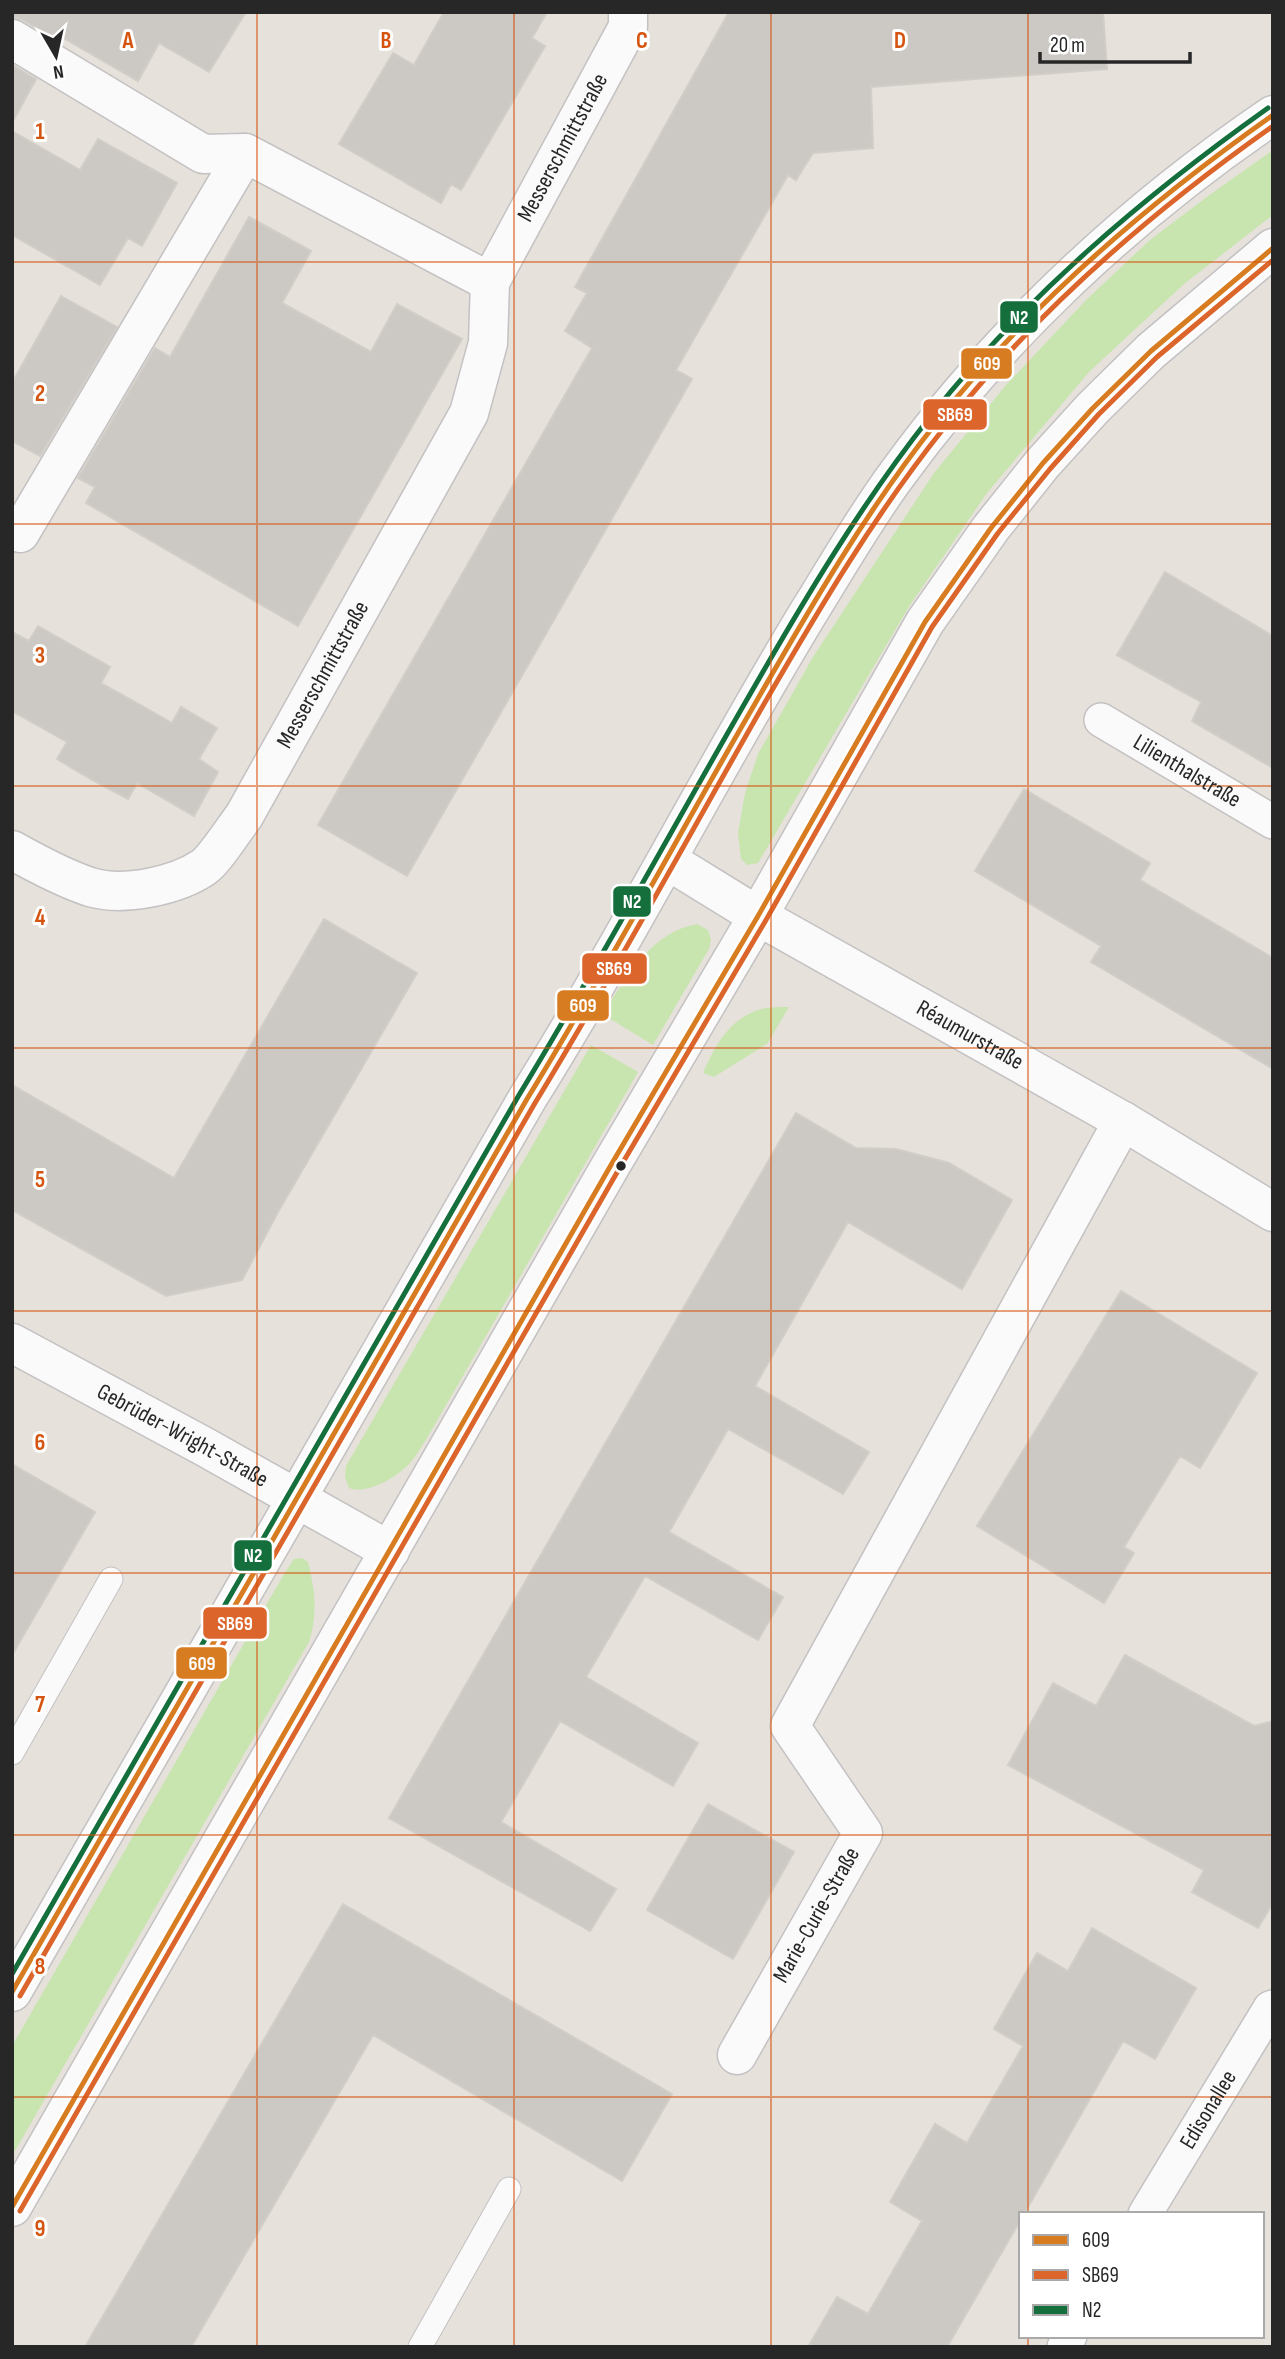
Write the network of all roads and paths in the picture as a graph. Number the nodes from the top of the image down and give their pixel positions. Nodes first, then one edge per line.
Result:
1 (628, 12) edge
2 (12, 39) edge
3 (1273, 116) edge
4 (245, 153) junction
5 (1273, 248) edge
6 (490, 282) junction
7 (20, 533) dead end
8 (1101, 720) dead end
9 (1273, 822) edge
10 (12, 850) edge
11 (667, 860) junction
12 (758, 916) junction
13 (1123, 1121) junction
14 (1273, 1212) edge
15 (12, 1343) edge
16 (297, 1498) junction
17 (390, 1551) junction
18 (111, 1579) dead end
19 (12, 1754) edge
20 (12, 1992) edge
21 (1273, 2007) edge
22 (737, 2054) dead end
23 (509, 2189) dead end
24 (12, 2207) edge
25 (1146, 2212) edge
26 (420, 2347) edge

1 - 6 street, Messerschmittstraße
2 - 4 street
3 - 11 street
4 - 6 street
4 - 7 street
5 - 12 street
6 - 10 street, Messerschmittstraße
8 - 9 street, Lilienthalstraße
11 - 12 street, Réaumurstraße
11 - 16 street
12 - 13 street, Réaumurstraße
12 - 17 street
13 - 14 street, Réaumurstraße
13 - 22 street, Marie-Curie-Straße
15 - 16 street, Gebrüder-Wright-Straße
16 - 17 street, Gebrüder-Wright-Straße
16 - 20 street
17 - 24 street
18 - 19 lane
21 - 25 street, Edisonallee
23 - 26 lane

